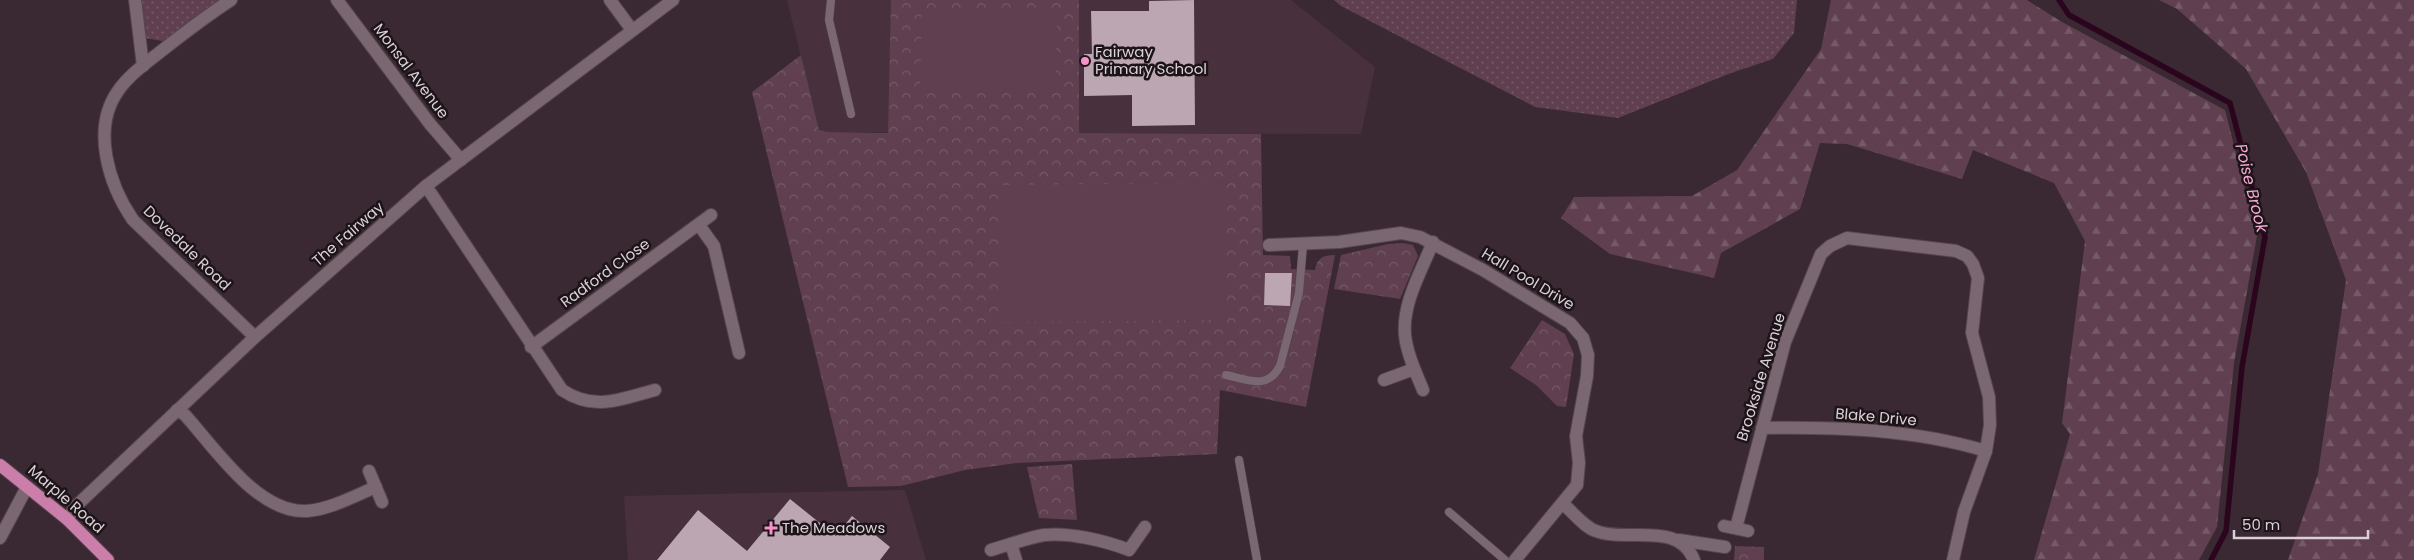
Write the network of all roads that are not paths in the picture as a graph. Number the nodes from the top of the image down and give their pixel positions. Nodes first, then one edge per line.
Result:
1 (135, 0) edge
2 (231, 0) edge
3 (337, 0) edge
4 (610, 0) edge
5 (673, 0) edge
6 (831, 0) edge
7 (632, 30) junction
8 (143, 66) junction
9 (850, 114) dead end
10 (461, 160) junction
11 (426, 186) junction
12 (711, 215) dead end
13 (699, 225) junction
14 (1433, 242) junction
15 (1270, 245) dead end
16 (1303, 245) junction
17 (255, 337) junction
18 (531, 347) junction
19 (739, 353) dead end
20 (1414, 369) junction
21 (1226, 375) dead end
22 (1384, 380) dead end
23 (656, 390) dead end
24 (1423, 390) dead end
25 (628, 397) junction
26 (177, 410) junction
27 (631, 410) dead end
28 (1762, 428) junction
29 (1986, 451) junction
30 (1238, 460) dead end
31 (0, 465) edge
32 (369, 471) dead end
33 (27, 487) junction
34 (376, 487) junction
35 (382, 502) dead end
36 (1563, 504) junction
37 (1449, 512) dead end
38 (67, 519) junction
39 (1145, 527) dead end
40 (1736, 528) dead end
41 (0, 538) edge
42 (1679, 540) junction
43 (1011, 544) junction
44 (1725, 547) dead end
45 (991, 550) dead end
46 (1132, 555) edge
47 (108, 560) edge
48 (1016, 560) edge
49 (1257, 560) edge
50 (1505, 560) edge
51 (1515, 560) edge
52 (1694, 560) edge
53 (1953, 560) edge

1 - 8 street
2 - 8 street, Dovedale Road
3 - 10 street, Monsal Avenue
4 - 7 street
5 - 7 street, The Fairway
6 - 9 lane
7 - 10 street, The Fairway
8 - 17 street, Dovedale Road
10 - 11 street, The Fairway
11 - 17 street, The Fairway
11 - 18 street
12 - 13 street, Radford Close
13 - 18 street, Radford Close
13 - 19 street
14 - 16 street, Hall Pool Drive
14 - 20 street
14 - 36 street, Hall Pool Drive
15 - 16 street, Hall Pool Drive
16 - 21 lane
17 - 26 street, The Fairway
18 - 25 street
20 - 22 street
20 - 24 street
23 - 25 street
25 - 27 street
26 - 34 street
26 - 38 street, The Fairway
28 - 29 street, Blake Drive
28 - 29 street, Brookside Avenue
28 - 40 street, Brookside Avenue
29 - 53 street, Brookside Avenue
30 - 49 lane
31 - 33 main road, Marple Road
32 - 34 street
33 - 38 main road, Marple Road
33 - 41 street
34 - 35 street
36 - 42 street
36 - 51 street, Hall Pool Drive
37 - 50 lane
38 - 47 main road, Marple Road
39 - 46 street
42 - 44 street
42 - 52 street
43 - 45 street
43 - 46 street
43 - 48 street

